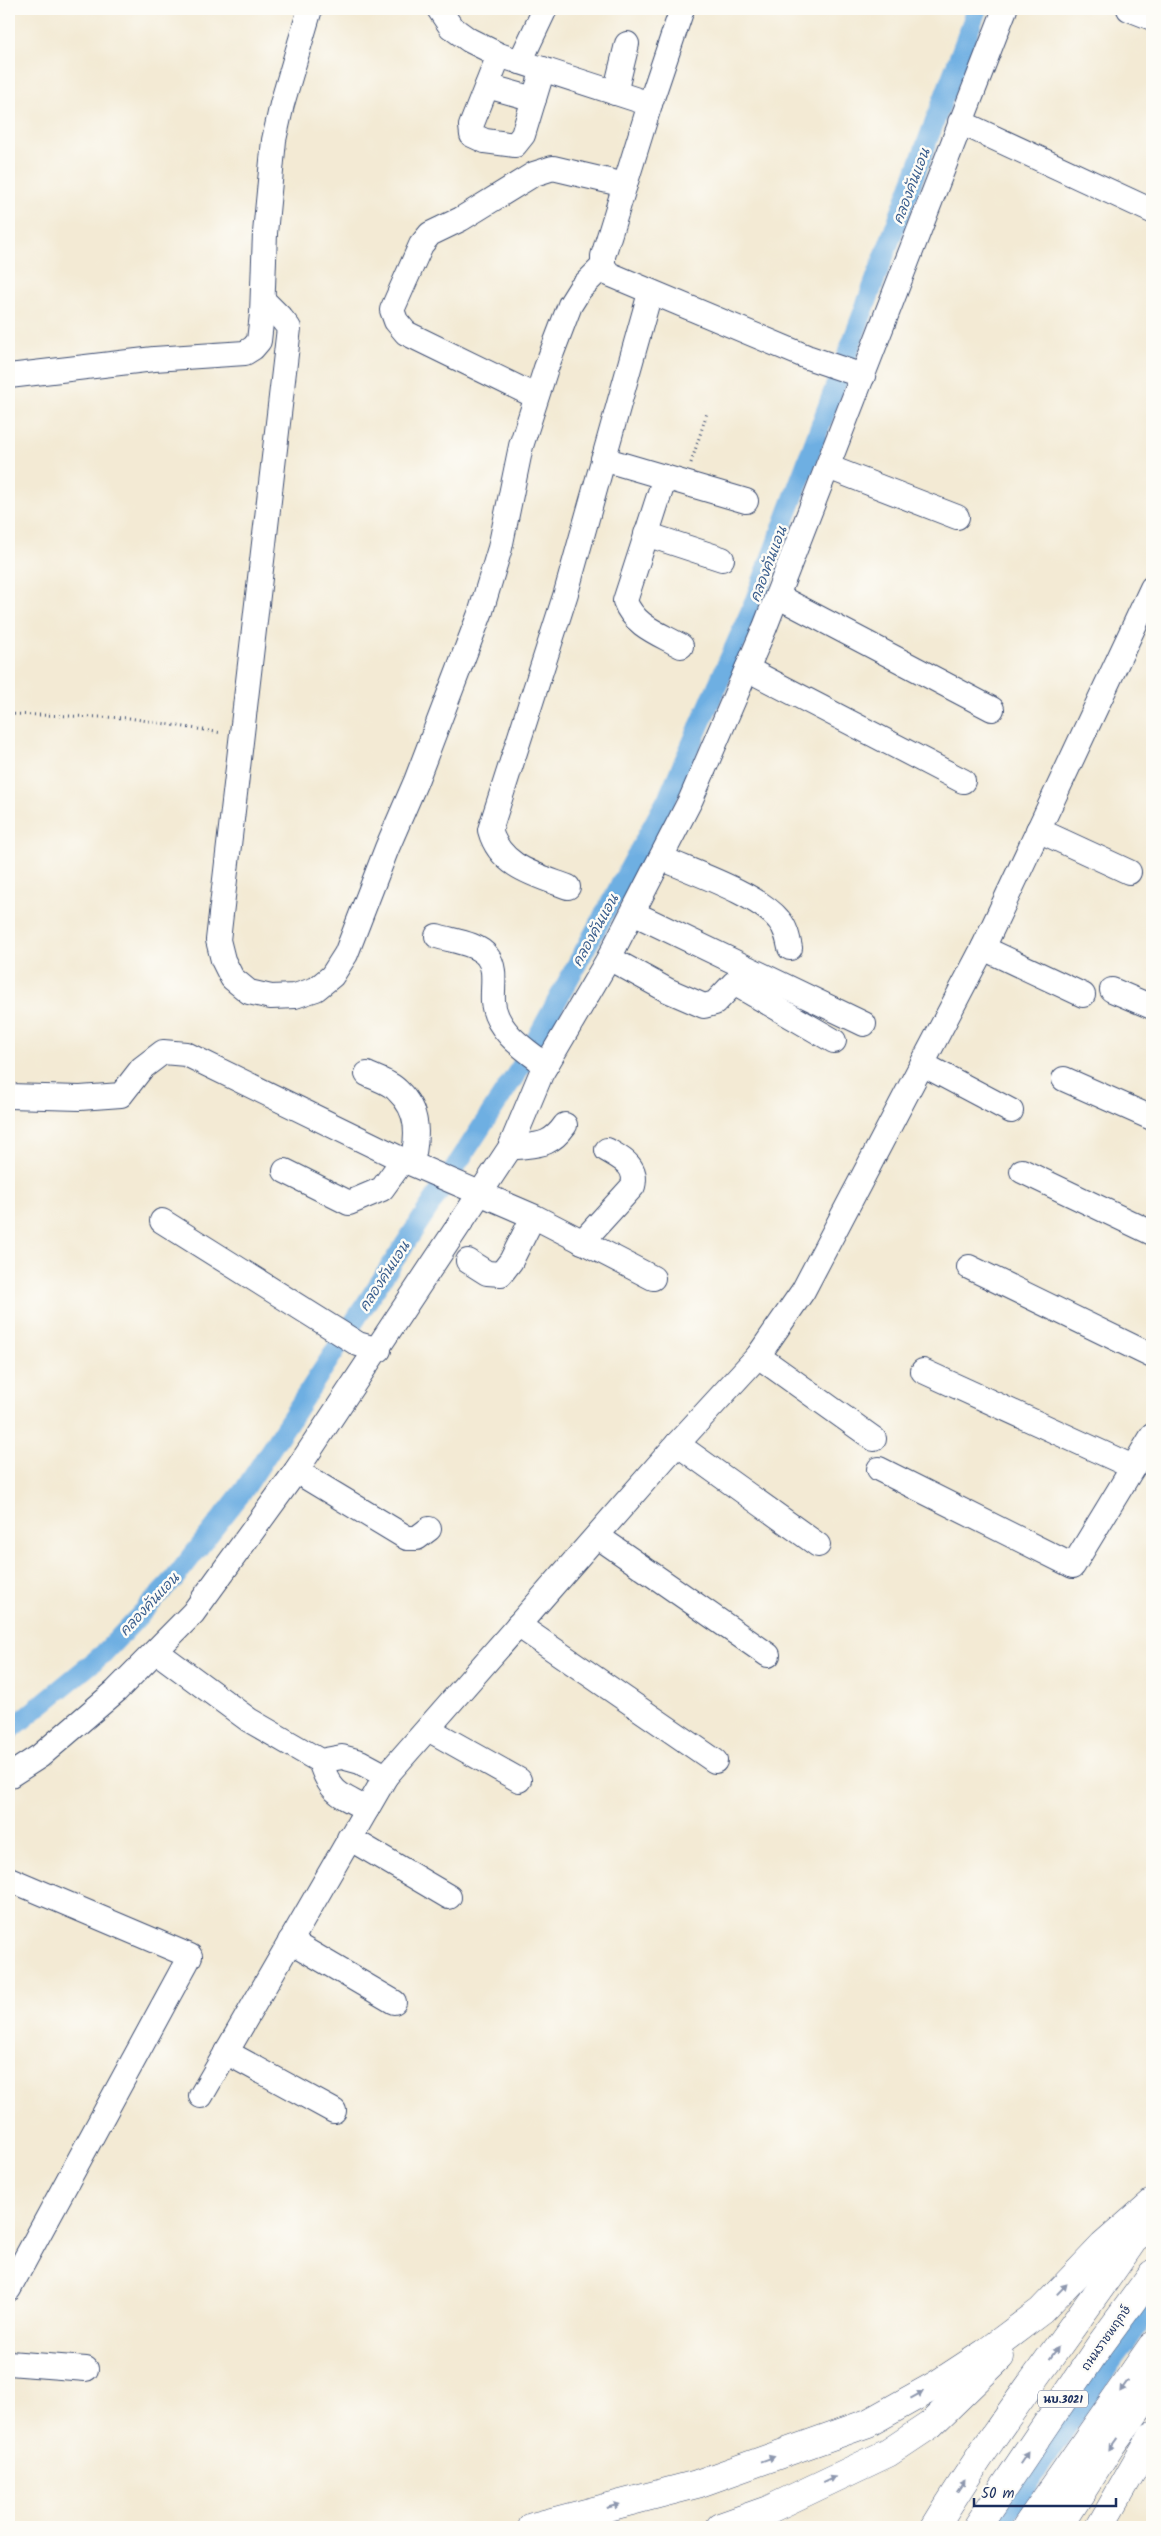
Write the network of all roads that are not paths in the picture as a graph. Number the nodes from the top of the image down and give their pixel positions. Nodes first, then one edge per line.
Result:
1 (310, 9) edge
2 (439, 9) edge
3 (545, 9) edge
4 (682, 9) edge
5 (1005, 9) edge
6 (1129, 9) edge
7 (1152, 18) edge
8 (627, 44) dead end
9 (509, 58) junction
10 (543, 69) junction
11 (487, 86) junction
12 (614, 92) junction
13 (534, 99) junction
14 (650, 104) junction
15 (960, 122) junction
16 (625, 185) junction
17 (1152, 211) edge
18 (603, 266) junction
19 (650, 293) junction
20 (263, 300) junction
21 (856, 373) junction
22 (9, 376) edge
23 (536, 396) junction
24 (603, 459) junction
25 (828, 467) junction
26 (674, 480) junction
27 (746, 501) dead end
28 (957, 517) dead end
29 (646, 534) junction
30 (722, 559) dead end
31 (1152, 588) edge
32 (777, 596) junction
33 (681, 646) dead end
34 (747, 669) junction
35 (992, 709) dead end
36 (963, 781) dead end
37 (1038, 830) junction
38 (662, 858) junction
39 (1128, 872) dead end
40 (568, 887) dead end
41 (634, 913) junction
42 (437, 936) dead end
43 (790, 948) dead end
44 (983, 948) junction
45 (609, 958) junction
46 (1112, 990) dead end
47 (1083, 995) dead end
48 (1152, 1007) edge
49 (864, 1024) dead end
50 (834, 1041) dead end
51 (540, 1060) junction
52 (924, 1065) junction
53 (367, 1074) dead end
54 (1064, 1079) dead end
55 (9, 1096) edge
56 (1011, 1111) dead end
57 (1152, 1118) edge
58 (565, 1125) dead end
59 (510, 1148) junction
60 (607, 1150) dead end
61 (412, 1163) junction
62 (285, 1171) dead end
63 (1022, 1171) dead end
64 (479, 1193) junction
65 (533, 1216) junction
66 (162, 1221) dead end
67 (1152, 1233) edge
68 (582, 1242) junction
69 (468, 1261) dead end
70 (969, 1267) dead end
71 (653, 1278) dead end
72 (368, 1347) junction
73 (758, 1356) junction
74 (1152, 1356) edge
75 (923, 1371) dead end
76 (874, 1439) dead end
77 (677, 1444) junction
78 (1146, 1452) edge
79 (879, 1470) dead end
80 (296, 1471) junction
81 (429, 1529) dead end
82 (597, 1536) junction
83 (818, 1545) dead end
84 (518, 1625) junction
85 (157, 1652) junction
86 (768, 1655) dead end
87 (428, 1729) junction
88 (320, 1761) junction
89 (715, 1761) dead end
90 (9, 1776) edge
91 (386, 1776) junction
92 (519, 1780) dead end
93 (366, 1809) junction
94 (349, 1838) junction
95 (10, 1883) edge
96 (449, 1897) dead end
97 (290, 1941) junction
98 (394, 2002) dead end
99 (226, 2052) junction
100 (201, 2096) dead end
101 (334, 2110) dead end
102 (1152, 2203) edge
103 (1152, 2212) edge
104 (1152, 2274) edge
105 (9, 2289) edge
106 (1041, 2310) junction
107 (1152, 2346) edge
108 (9, 2363) edge
109 (86, 2369) dead end
110 (1152, 2390) edge
111 (1152, 2436) edge
112 (532, 2527) edge
113 (720, 2527) edge
114 (935, 2527) edge
115 (977, 2527) edge
116 (1026, 2527) edge
117 (1059, 2527) edge
118 (1100, 2527) edge

1 - 20 street
2 - 9 street
3 - 9 street
4 - 14 street
5 - 15 street
6 - 7 street
8 - 12 street
9 - 10 street
9 - 11 street
10 - 12 street
10 - 13 street
11 - 13 street
11 - 13 street
12 - 14 street
14 - 16 street
15 - 17 street
15 - 21 street
16 - 18 street
16 - 23 street
18 - 19 street
18 - 23 street
19 - 21 street
19 - 24 street
20 - 22 street
20 - 23 street
21 - 25 street
24 - 26 street
24 - 40 street
25 - 28 street
25 - 32 street
26 - 27 street
26 - 29 street
29 - 30 street
29 - 33 street
31 - 37 street
32 - 34 street
32 - 35 street
34 - 36 street
34 - 38 street
37 - 39 street
37 - 44 street
38 - 41 street
38 - 43 street
41 - 45 street
41 - 49 street
42 - 51 street
44 - 47 street
44 - 52 street
45 - 50 street
45 - 51 street
46 - 48 street
51 - 59 street
52 - 56 street
52 - 73 street
53 - 61 street
54 - 57 street
55 - 61 street
58 - 59 street
59 - 64 street
60 - 68 street
61 - 62 street
61 - 64 street
63 - 67 street
64 - 65 street
64 - 72 street
65 - 68 street
65 - 69 street
66 - 72 street
68 - 71 street
70 - 74 street
72 - 80 street
73 - 76 street
73 - 77 street
75 - 78 street
77 - 82 street
77 - 83 street
78 - 79 street
80 - 81 street
80 - 85 street
82 - 84 street
82 - 86 street
84 - 87 street
84 - 89 street
85 - 88 street
85 - 90 street
87 - 91 street
87 - 92 street
88 - 91 street
88 - 93 street
91 - 93 street
93 - 94 street
94 - 96 street
94 - 97 street
95 - 105 street
97 - 98 street
97 - 99 street
99 - 100 street
99 - 101 street
106 -> 102 main road
114 -> 103 main road
115 -> 104 main road, ถนนราชพฤกษ์ / นบ.3021
112 -> 106 main road
113 -> 106 main road
107 -> 116 main road, นบ.3021
108 - 109 street
110 -> 117 main road
111 - 118 main road

